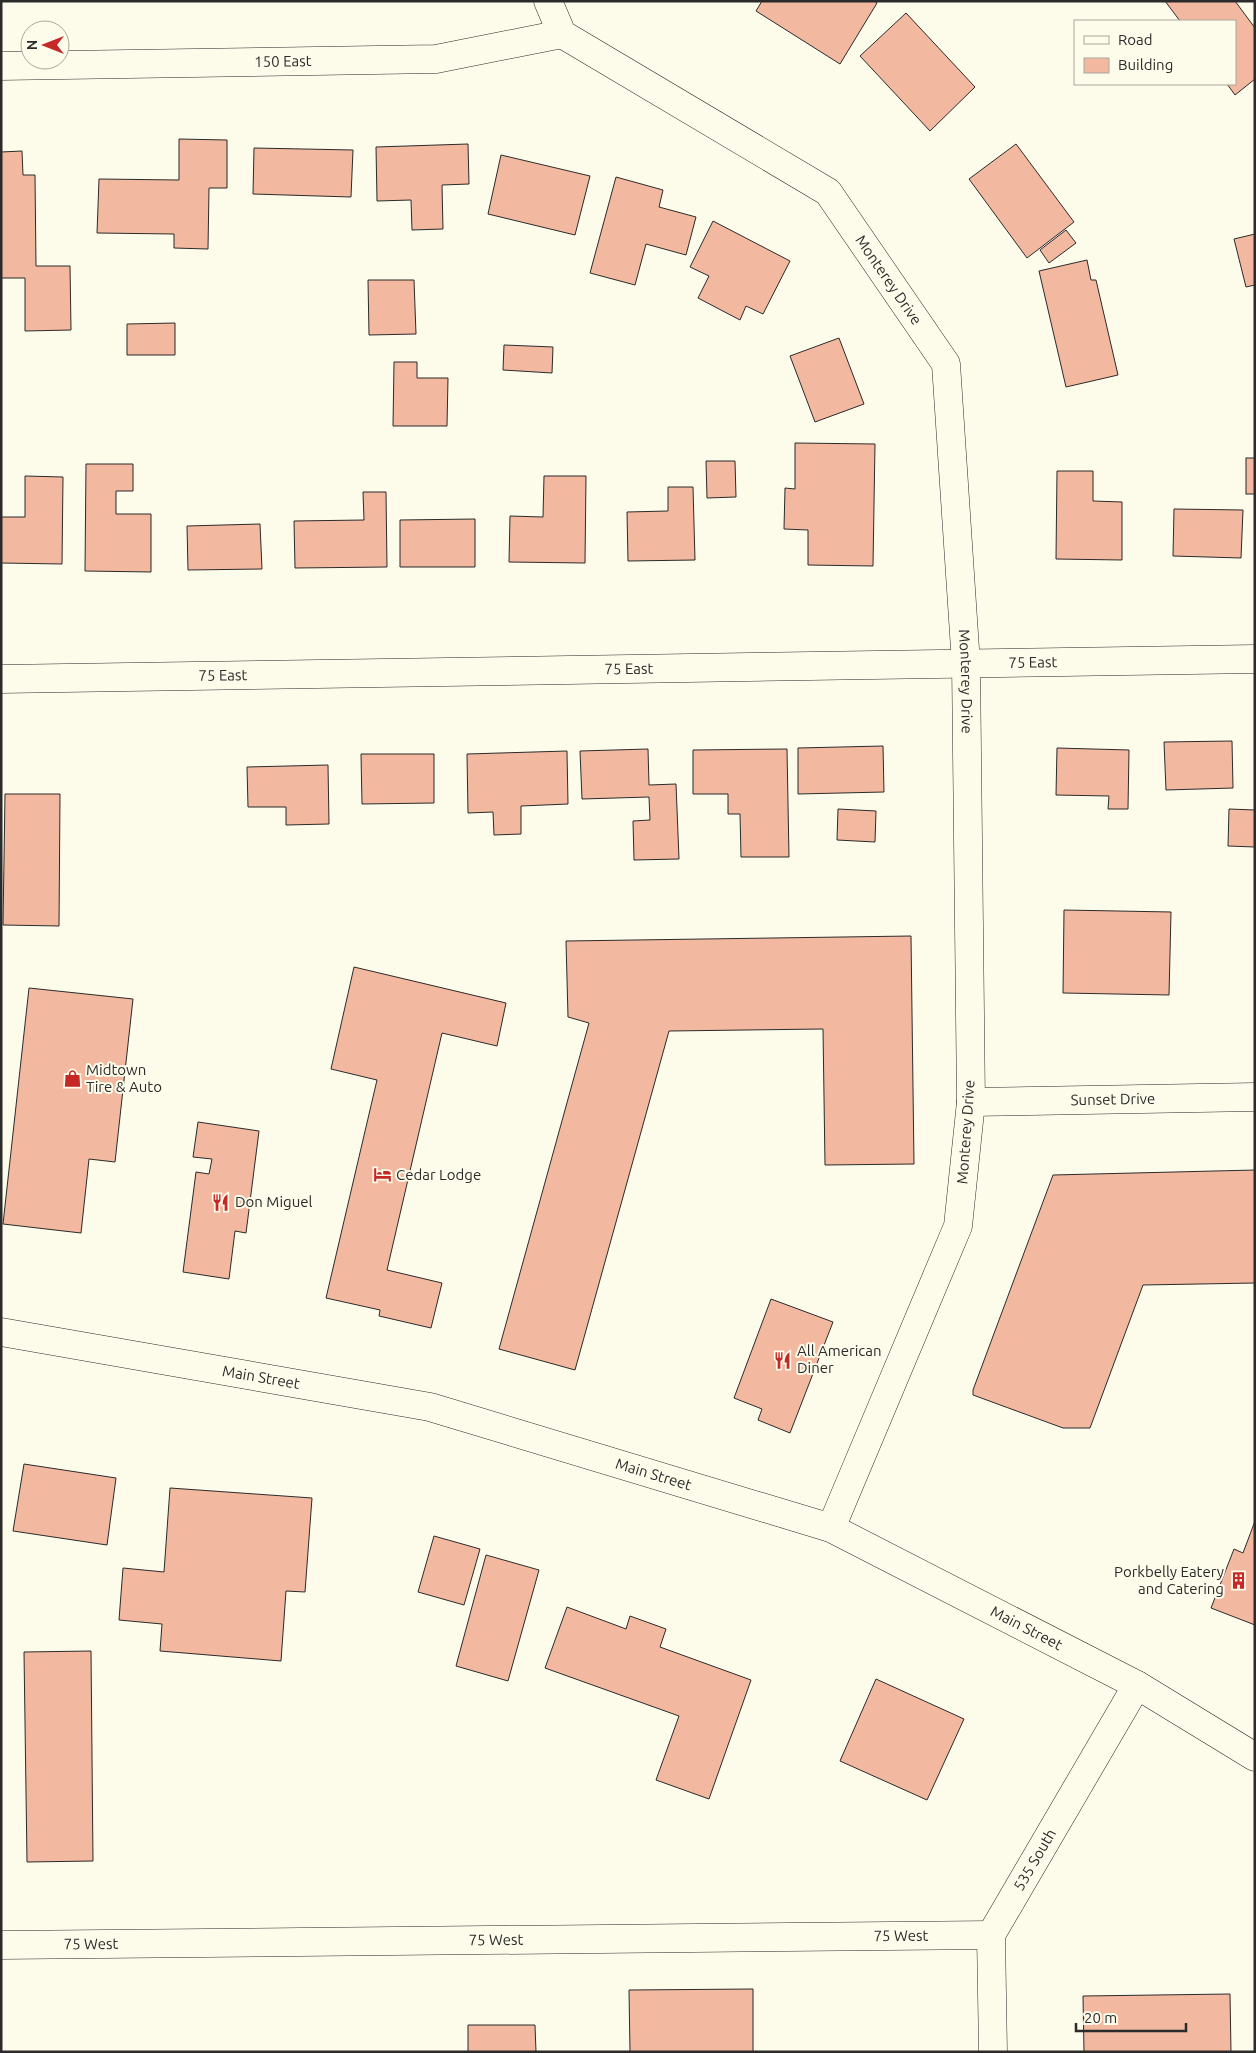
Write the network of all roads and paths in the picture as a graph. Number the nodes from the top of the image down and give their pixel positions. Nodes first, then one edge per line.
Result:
1 (548, 1) edge
2 (562, 34) junction
3 (1, 66) edge
4 (1255, 659) edge
5 (966, 664) junction
6 (1, 679) edge
7 (1255, 1098) edge
8 (971, 1102) junction
9 (1, 1332) edge
10 (831, 1528) junction
11 (1137, 1685) junction
12 (1255, 1757) edge
13 (991, 1935) junction
14 (1, 1945) edge
15 (993, 2052) edge

1 - 2 street
2 - 3 street, 150 East
2 - 5 street, Monterey Drive
4 - 5 street, 75 East
5 - 6 street, 75 East
5 - 8 street, Monterey Drive
7 - 8 street, Sunset Drive
8 - 10 street, Monterey Drive
9 - 10 street, Main Street
10 - 11 street, Main Street
11 - 12 street, Main Street
11 - 13 street, 535 South
13 - 14 street, 75 West
13 - 15 street

